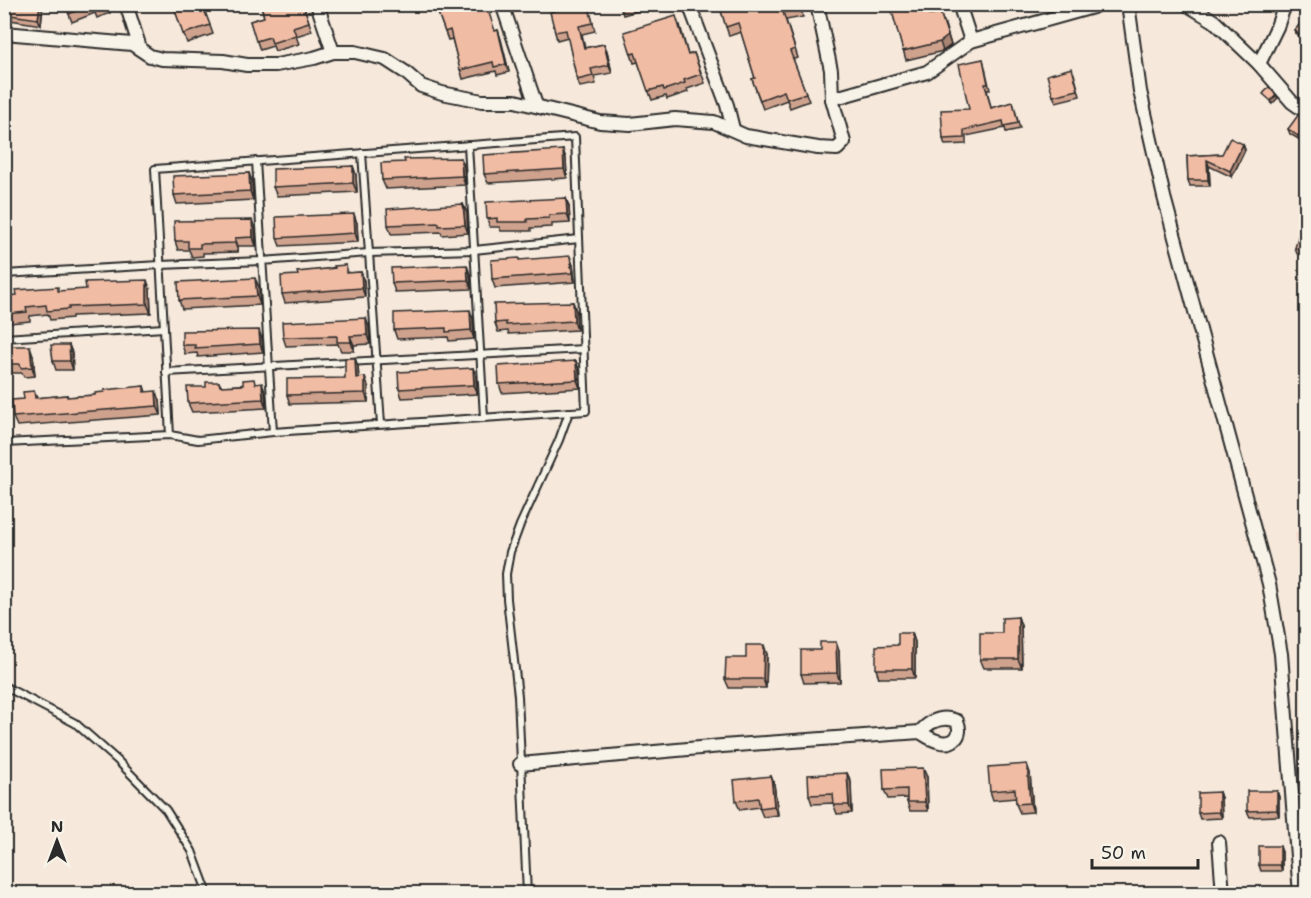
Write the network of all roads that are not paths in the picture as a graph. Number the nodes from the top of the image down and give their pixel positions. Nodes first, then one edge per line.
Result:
1 (126, 4) edge
2 (317, 4) edge
3 (502, 4) edge
4 (689, 4) edge
5 (817, 4) edge
6 (959, 4) edge
7 (1128, 4) edge
8 (1186, 4) edge
9 (1285, 4) edge
10 (1094, 7) dead end
11 (4, 33) edge
12 (971, 40) junction
13 (140, 48) junction
14 (333, 52) junction
15 (1259, 64) junction
16 (832, 99) junction
17 (536, 105) junction
18 (1306, 112) edge
19 (733, 129) junction
20 (468, 145) junction
21 (362, 153) junction
22 (256, 161) junction
23 (579, 239) junction
24 (474, 250) junction
25 (369, 253) junction
26 (262, 261) junction
27 (160, 265) junction
28 (4, 274) edge
29 (164, 328) junction
30 (4, 338) edge
31 (584, 349) junction
32 (480, 355) junction
33 (377, 361) junction
34 (269, 366) junction
35 (166, 372) junction
36 (569, 412) junction
37 (484, 417) junction
38 (381, 424) junction
39 (273, 432) junction
40 (170, 435) junction
41 (4, 443) edge
42 (4, 686) edge
43 (920, 732) dead end
44 (520, 764) junction
45 (1301, 831) edge
46 (1219, 842) dead end
47 (208, 894) edge
48 (527, 894) edge
49 (1223, 894) edge
50 (1300, 894) edge

1 - 13 street
2 - 14 street
3 - 17 street
4 - 19 street
5 - 16 street
6 - 12 street
7 - 45 street
8 - 15 street
9 - 15 street
10 - 12 street
11 - 13 street
12 - 16 street
13 - 14 street
14 - 17 street
15 - 18 street
16 - 19 street
17 - 19 street
20 - 21 lane
20 - 23 lane
20 - 24 lane
21 - 22 lane
21 - 25 lane
22 - 26 lane
22 - 27 lane
23 - 24 lane
23 - 31 lane
24 - 25 lane
24 - 32 lane
25 - 26 lane
25 - 33 lane
26 - 27 lane
26 - 34 lane
27 - 28 lane
27 - 29 lane
29 - 30 lane
29 - 35 lane
31 - 32 lane
31 - 36 lane
32 - 33 lane
32 - 37 lane
33 - 34 lane
33 - 38 lane
34 - 35 lane
34 - 39 lane
35 - 40 lane
36 - 37 lane
36 - 44 lane
37 - 38 lane
38 - 39 lane
39 - 40 lane
40 - 41 lane
42 - 47 lane
43 - 44 street
44 - 48 lane
45 - 50 street
46 - 49 street

